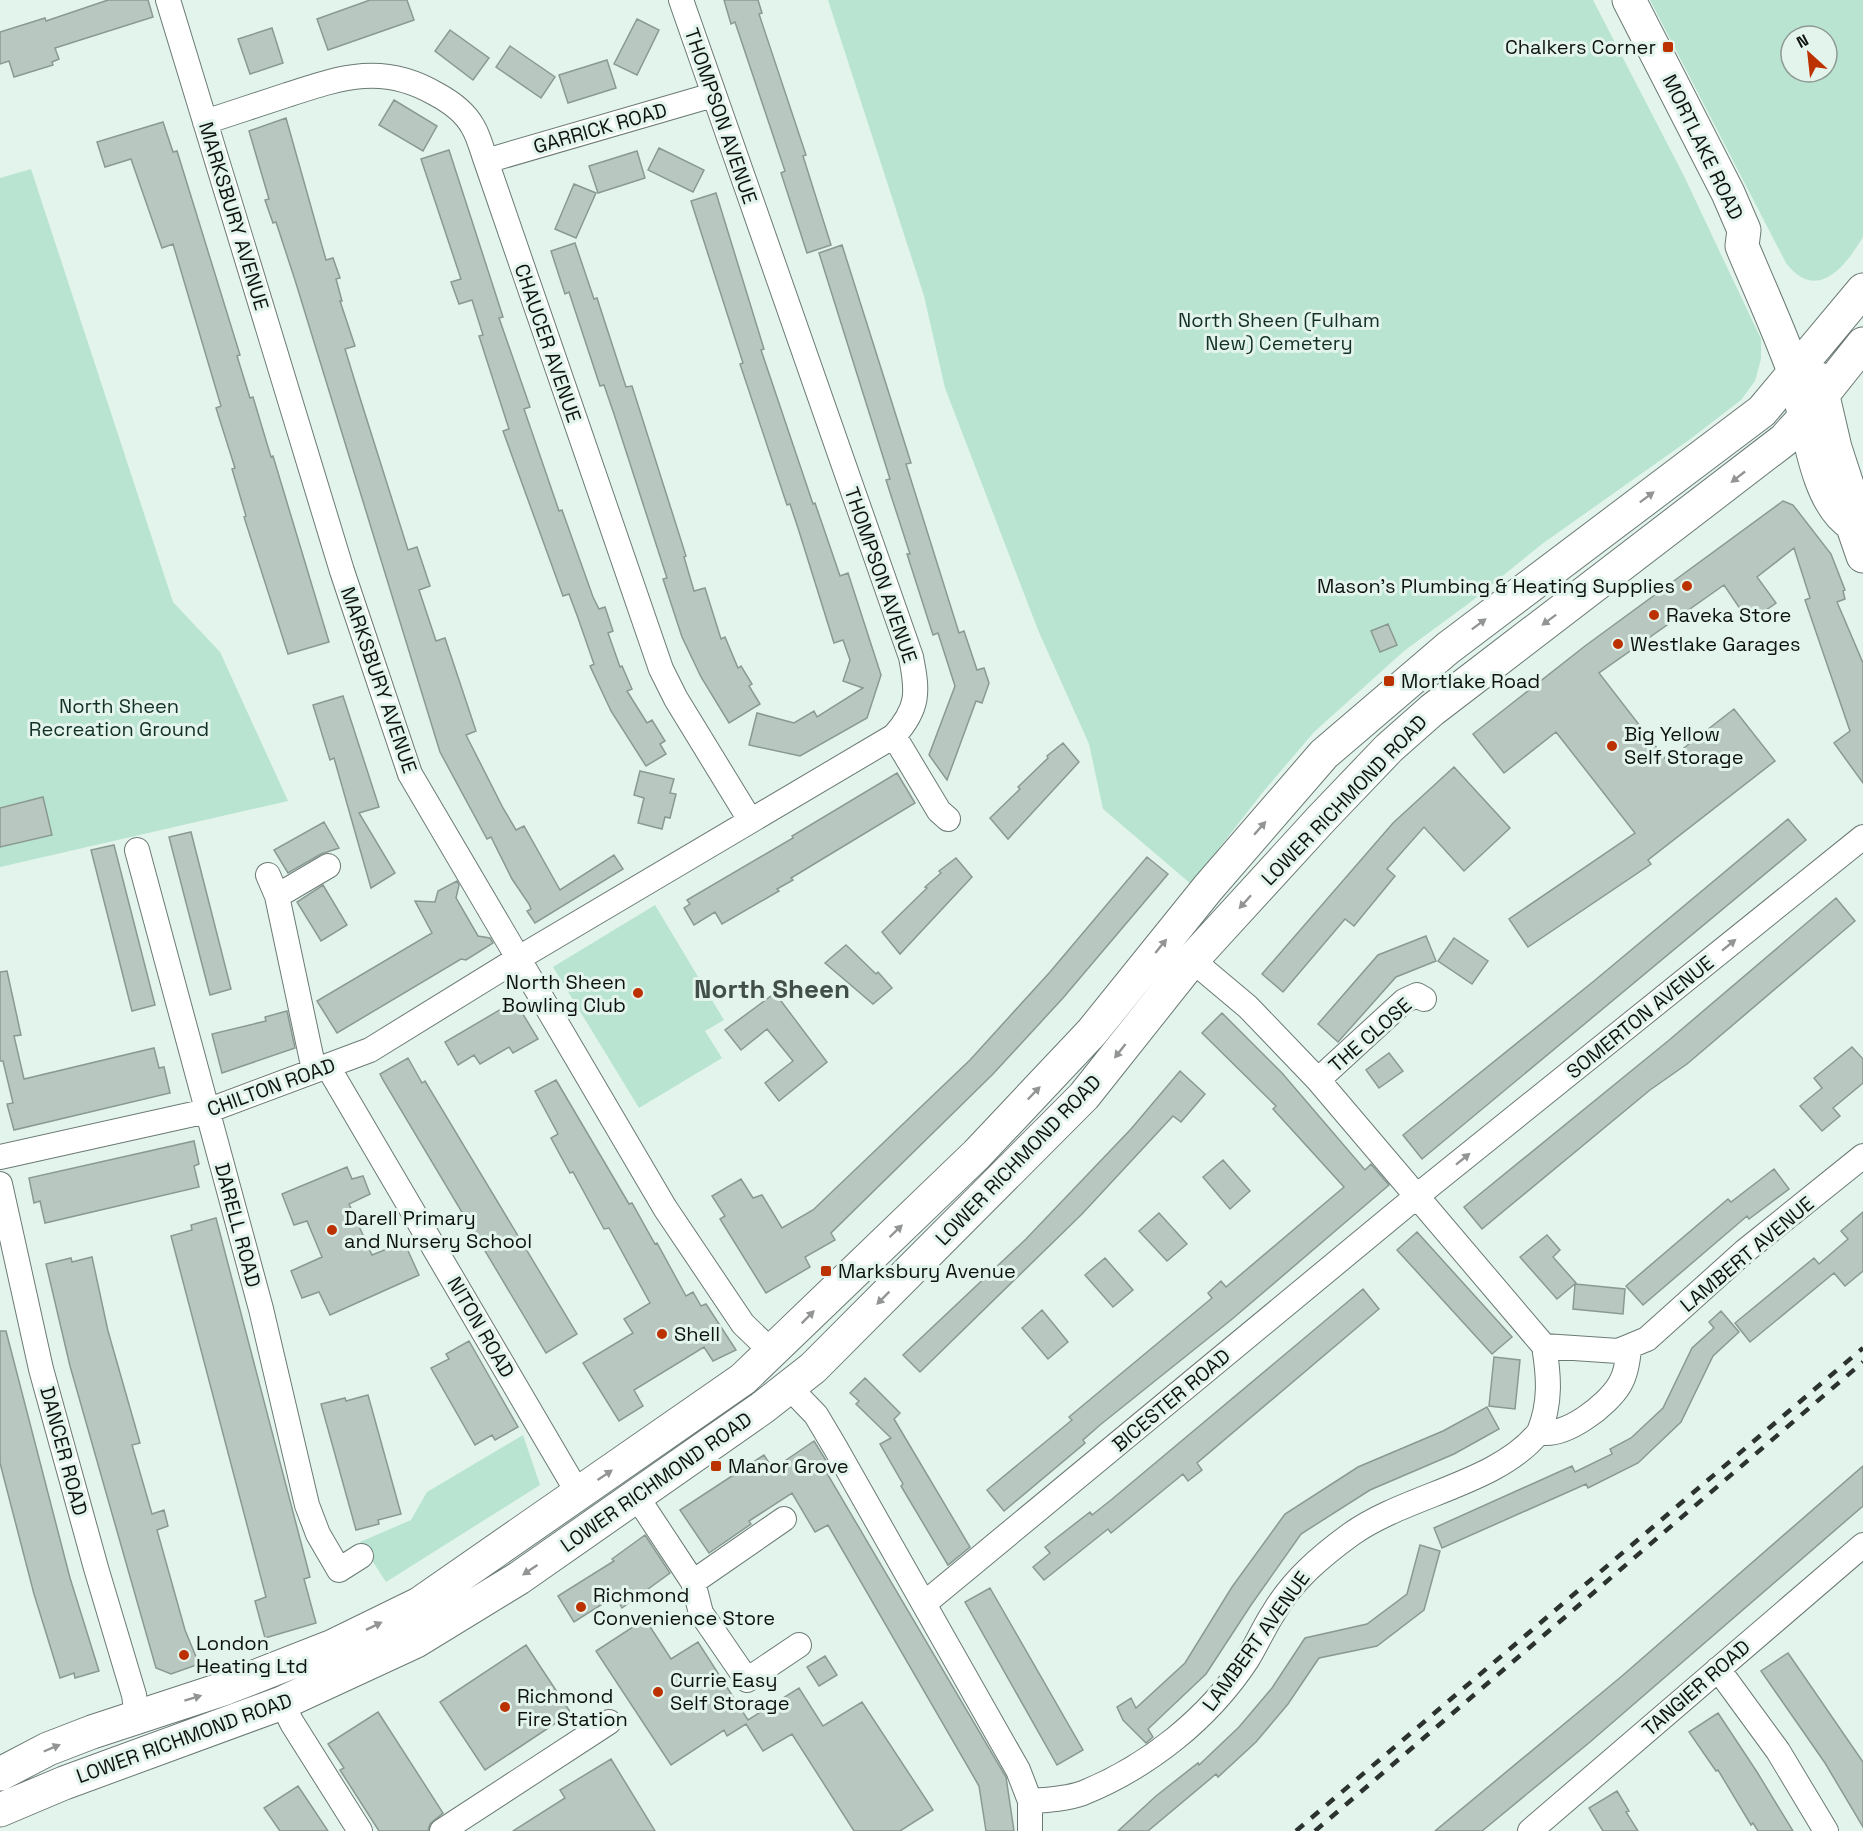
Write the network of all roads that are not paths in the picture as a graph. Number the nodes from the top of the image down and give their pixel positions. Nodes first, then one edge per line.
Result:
1 (168, 0) edge
2 (681, 0) edge
3 (1629, 0) edge
4 (713, 95) junction
5 (205, 122) junction
6 (486, 161) junction
7 (1863, 290) edge
8 (1863, 344) edge
9 (1803, 361) junction
10 (1814, 407) junction
11 (1585, 544) junction
12 (1863, 556) edge
13 (1609, 574) junction
14 (1448, 648) junction
15 (1473, 678) junction
16 (894, 736) junction
17 (948, 819) dead end
18 (750, 820) junction
19 (1863, 837) edge
20 (137, 850) dead end
21 (328, 866) dead end
22 (519, 958) junction
23 (1192, 960) junction
24 (1424, 999) dead end
25 (321, 1069) junction
26 (1318, 1080) junction
27 (207, 1111) junction
28 (1863, 1156) edge
29 (0, 1157) edge
30 (0, 1184) edge
31 (1418, 1196) junction
32 (1544, 1346) junction
33 (1629, 1348) junction
34 (773, 1353) junction
35 (788, 1386) junction
36 (1539, 1431) junction
37 (578, 1493) junction
38 (637, 1497) junction
39 (784, 1519) dead end
40 (1863, 1545) edge
41 (361, 1556) dead end
42 (693, 1582) junction
43 (925, 1603) junction
44 (419, 1604) junction
45 (458, 1616) junction
46 (799, 1645) dead end
47 (1718, 1669) junction
48 (282, 1703) junction
49 (137, 1716) junction
50 (609, 1722) dead end
51 (0, 1774) edge
52 (1030, 1802) junction
53 (0, 1810) edge
54 (1545, 1826) edge
55 (360, 1831) edge
56 (442, 1831) edge
57 (1030, 1831) edge
58 (1826, 1831) edge

1 - 5 street, MARKSBURY AVENUE
2 - 4 street, THOMPSON AVENUE
3 - 9 highway, MORTLAKE ROAD
4 - 6 street, GARRICK ROAD
4 - 16 street, THOMPSON AVENUE
5 - 6 street, CHAUCER AVENUE
5 - 22 street, MARKSBURY AVENUE
6 - 18 street, CHAUCER AVENUE
7 - 9 highway, LOWER RICHMOND ROAD
8 - 10 highway, LOWER RICHMOND ROAD
9 - 10 highway, MORTLAKE ROAD
11 -> 9 highway, LOWER RICHMOND ROAD
10 - 12 highway, MORTLAKE ROAD
10 -> 13 highway, LOWER RICHMOND ROAD
11 - 13 highway
14 -> 11 highway, LOWER RICHMOND ROAD
13 -> 15 highway, LOWER RICHMOND ROAD
14 - 15 highway
34 -> 14 highway, LOWER RICHMOND ROAD
15 -> 23 highway, LOWER RICHMOND ROAD
16 - 17 street
16 - 18 street, THOMPSON AVENUE
18 - 22 street, THOMPSON AVENUE
31 -> 19 street, SOMERTON AVENUE
20 - 27 street, DARELL ROAD
21 - 25 street, NITON ROAD
22 - 25 street, CHILTON ROAD
22 - 34 street, MARKSBURY AVENUE
23 - 26 street
23 -> 35 highway, LOWER RICHMOND ROAD
24 - 26 street, THE CLOSE
25 - 27 street, CHILTON ROAD
25 - 37 street, NITON ROAD
26 - 31 street
27 - 29 street, CHILTON ROAD
27 - 41 street, DARELL ROAD
28 - 33 street, LAMBERT AVENUE
30 - 49 street, DANCER ROAD
31 - 32 street
31 - 43 street, BICESTER ROAD
32 - 33 street, LAMBERT AVENUE
32 - 36 street, LAMBERT AVENUE
33 - 36 street
37 -> 34 highway, LOWER RICHMOND ROAD
35 - 38 highway, LOWER RICHMOND ROAD
35 - 43 street
36 - 52 street, LAMBERT AVENUE
37 - 44 highway, LOWER RICHMOND ROAD
38 - 42 street
38 -> 45 highway, LOWER RICHMOND ROAD
39 - 42 street
40 - 47 street, TANGIER ROAD
42 - 46 street
43 - 52 street
44 - 45 highway
49 -> 44 highway, LOWER RICHMOND ROAD
45 - 48 highway, LOWER RICHMOND ROAD
47 - 54 street, TANGIER ROAD
47 - 58 street
48 - 53 highway, LOWER RICHMOND ROAD
48 - 55 street
51 -> 49 highway, LOWER RICHMOND ROAD
50 - 56 street
52 - 57 street

